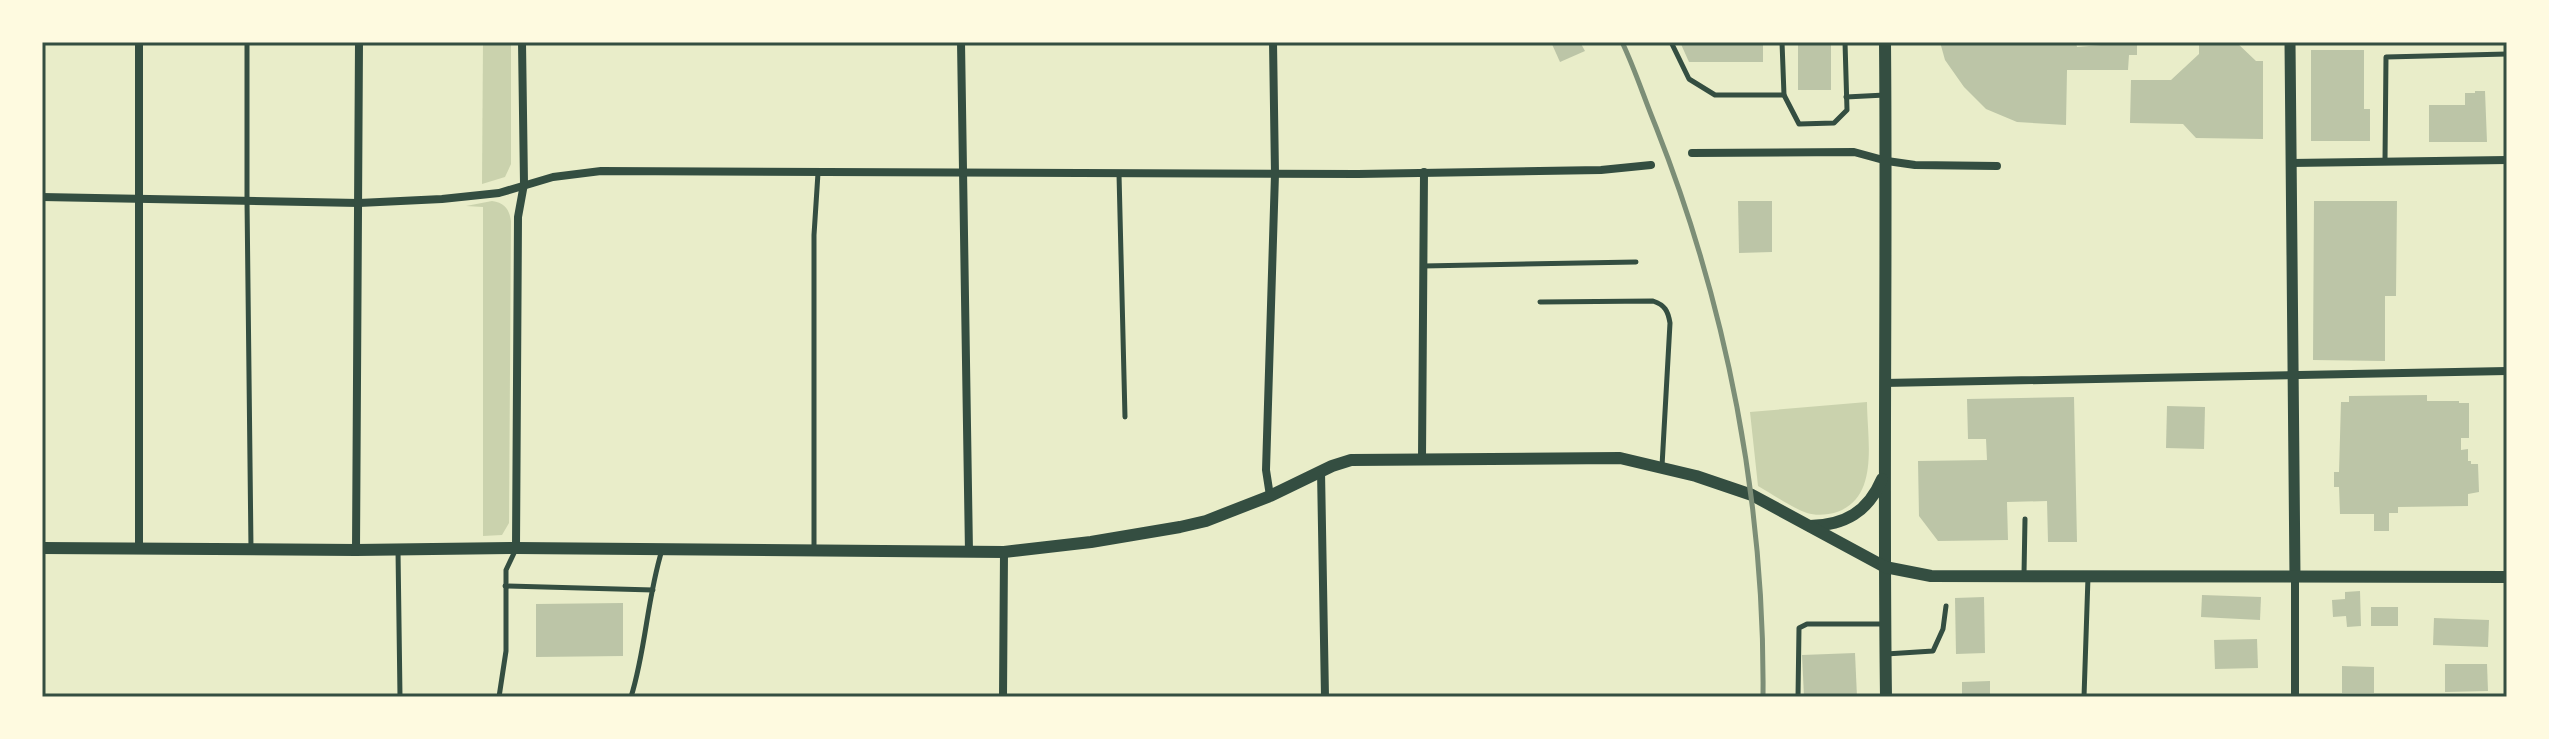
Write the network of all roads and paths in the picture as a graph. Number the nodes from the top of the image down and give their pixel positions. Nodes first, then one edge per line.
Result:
1 (139, 42) edge
2 (247, 42) edge
3 (359, 42) edge
4 (522, 42) edge
5 (961, 42) edge
6 (1273, 42) edge
7 (1671, 42) edge
8 (1782, 42) edge
9 (1845, 42) edge
10 (1885, 42) edge
11 (2290, 42) edge
12 (2507, 54) edge
13 (1784, 95) junction
14 (1886, 95) junction
15 (1846, 97) junction
16 (1692, 153) dead end
17 (2385, 160) junction
18 (2507, 160) edge
19 (1887, 161) junction
20 (2291, 163) junction
21 (1651, 165) dead end
22 (1997, 166) dead end
23 (1424, 172) junction
24 (818, 173) junction
25 (965, 174) junction
26 (1119, 174) junction
27 (1275, 174) junction
28 (524, 184) junction
29 (42, 197) edge
30 (138, 199) junction
31 (247, 200) junction
32 (359, 203) junction
33 (1636, 262) dead end
34 (1423, 266) junction
35 (1540, 302) dead end
36 (2507, 371) edge
37 (2293, 375) junction
38 (1884, 383) junction
39 (1125, 417) dead end
40 (1422, 459) junction
41 (1662, 468) junction
42 (1321, 471) junction
43 (1885, 472) junction
44 (1270, 496) junction
45 (2025, 519) dead end
46 (1809, 526) junction
47 (42, 548) edge
48 (516, 548) junction
49 (139, 549) junction
50 (251, 550) junction
51 (356, 550) junction
52 (398, 550) junction
53 (662, 550) junction
54 (814, 552) junction
55 (1004, 552) junction
56 (969, 553) junction
57 (1885, 567) junction
58 (2088, 576) junction
59 (2024, 577) junction
60 (2295, 577) junction
61 (2507, 577) edge
62 (505, 586) junction
63 (653, 590) junction
64 (1946, 606) dead end
65 (1885, 624) junction
66 (1885, 654) junction
67 (400, 697) edge
68 (499, 697) edge
69 (631, 697) edge
70 (1003, 697) edge
71 (1325, 697) edge
72 (1798, 697) edge
73 (1886, 697) edge
74 (2084, 697) edge
75 (2295, 697) edge

1 - 30 street
2 - 31 lane
3 - 32 street
4 - 28 street
5 - 25 street
6 - 27 street
7 - 13 lane
8 - 13 lane
9 - 15 lane
10 - 14 main road
11 - 20 street
12 - 17 lane
13 - 15 lane
14 - 15 lane
14 - 19 main road
16 - 19 street
17 - 18 street
17 - 20 street
19 - 22 street
19 - 38 main road
20 - 37 street
21 - 23 street
23 - 27 street
23 - 34 street
24 - 25 street
24 - 28 street
24 - 54 lane
25 - 26 street
25 - 56 street
26 - 27 street
26 - 39 lane
27 - 44 street
28 - 32 street
28 - 48 street
29 - 30 street
30 - 31 street
30 - 49 street
31 - 32 street
31 - 50 lane
32 - 51 street
33 - 34 lane
34 - 40 street
35 - 41 lane
36 - 37 street
37 - 38 street
37 - 60 street
38 - 43 main road
40 - 41 main road
40 - 42 main road
41 - 46 main road
42 - 44 main road
42 - 71 street
43 - 46 main road
43 - 57 main road
44 - 55 main road
45 - 59 lane
46 - 57 main road
47 - 49 main road
48 - 52 main road
48 - 53 main road
48 - 62 lane
49 - 50 main road
50 - 51 main road
51 - 52 main road
52 - 67 lane
53 - 54 main road
53 - 63 lane
54 - 56 main road
55 - 56 main road
55 - 70 street
57 - 59 main road
57 - 65 main road
58 - 59 main road
58 - 60 main road
58 - 74 lane
60 - 61 main road
60 - 75 street
62 - 63 lane
62 - 68 lane
63 - 69 lane
64 - 66 lane
65 - 66 main road
65 - 72 lane
66 - 73 main road

